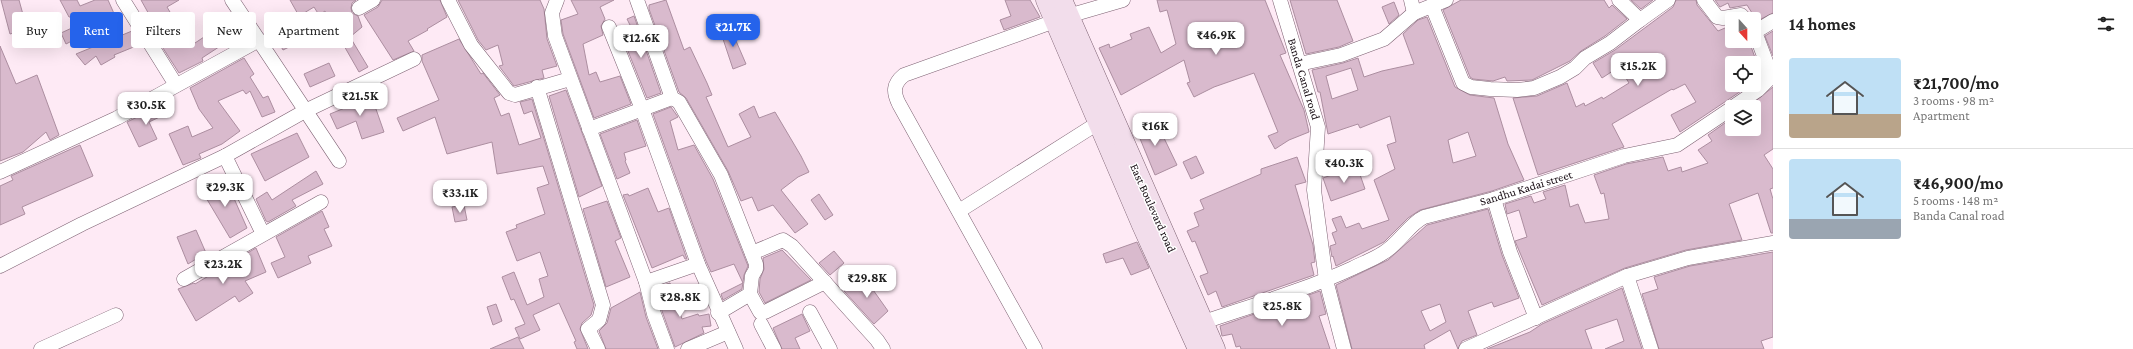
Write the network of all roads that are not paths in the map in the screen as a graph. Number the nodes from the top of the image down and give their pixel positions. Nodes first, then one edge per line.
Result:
1 (124, 0) edge
2 (232, 0) edge
3 (373, 0) edge
4 (448, 0) edge
5 (557, 0) edge
6 (637, 0) edge
7 (1046, 0) edge
8 (1123, 0) edge
9 (1280, 0) edge
10 (1446, 0) edge
11 (1619, 0) edge
12 (1668, 0) edge
13 (1704, 0) edge
14 (1432, 6) junction
15 (1412, 7) edge
16 (360, 8) dead end
17 (1062, 12) edge
18 (1725, 18) edge
19 (1640, 20) junction
20 (1773, 22) edge
21 (609, 27) dead end
22 (1761, 28) edge
23 (259, 40) junction
24 (1761, 48) edge
25 (414, 59) dead end
26 (1299, 64) junction
27 (570, 79) junction
28 (176, 85) junction
29 (1770, 87) edge
30 (537, 88) junction
31 (672, 98) junction
32 (1743, 100) edge
33 (642, 109) junction
34 (305, 111) junction
35 (1725, 112) edge
36 (1098, 123) junction
37 (589, 129) junction
38 (225, 156) junction
39 (339, 161) dead end
40 (0, 172) edge
41 (1494, 199) junction
42 (321, 202) dead end
43 (959, 211) junction
44 (263, 234) junction
45 (1773, 243) edge
46 (752, 252) junction
47 (698, 264) junction
48 (0, 266) edge
49 (1627, 276) junction
50 (184, 278) dead end
51 (1326, 280) junction
52 (646, 282) junction
53 (824, 282) junction
54 (750, 294) junction
55 (810, 312) dead end
56 (718, 313) junction
57 (116, 315) dead end
58 (1536, 318) junction
59 (1204, 322) junction
60 (761, 324) dead end
61 (728, 332) junction
62 (42, 349) edge
63 (598, 349) edge
64 (667, 349) edge
65 (688, 349) edge
66 (736, 349) edge
67 (774, 349) edge
68 (830, 349) edge
69 (883, 349) edge
70 (1035, 349) edge
71 (1198, 349) edge
72 (1215, 349) edge
73 (1344, 349) edge
74 (1466, 349) edge
75 (1651, 349) edge

1 - 28 street
2 - 23 street
3 - 16 street
4 - 30 street
5 - 27 street
6 - 31 street
7 - 17 main road
8 - 17 street
9 - 26 street, Banda Canal road
10 - 14 street
11 - 19 street
12 - 19 street
13 - 18 street
14 - 15 street
14 - 19 street
15 - 26 street
17 - 36 main road
17 - 43 street
17 - 59 main road, East Boulevard road
20 - 22 street, Sandhu Kadai street
21 - 33 street
23 - 28 street
23 - 34 street
24 - 29 street, Sandhu Kadai street
25 - 34 street
26 - 51 street, Banda Canal road
27 - 30 street
27 - 37 street
28 - 40 street
29 - 32 street, Sandhu Kadai street
30 - 63 street
31 - 33 street
31 - 46 street
33 - 37 street
33 - 47 street
34 - 38 street
34 - 39 street
35 - 41 street, Sandhu Kadai street
36 - 43 street
36 - 71 main road
37 - 52 street
38 - 44 street
38 - 48 street
41 - 51 street, Sandhu Kadai street
41 - 58 street
42 - 44 street
43 - 70 street
44 - 50 street
45 - 49 street
46 - 53 street
46 - 54 street
47 - 52 street
47 - 56 street
49 - 58 street
49 - 75 street
51 - 59 street, Sandhu Kadai street
51 - 73 street, Banda Canal road
52 - 64 street
53 - 54 street
53 - 69 street
54 - 56 street
55 - 68 street
56 - 61 street
57 - 62 street
58 - 74 street
59 - 72 main road, East Boulevard road
60 - 67 street
61 - 65 street
61 - 66 street

